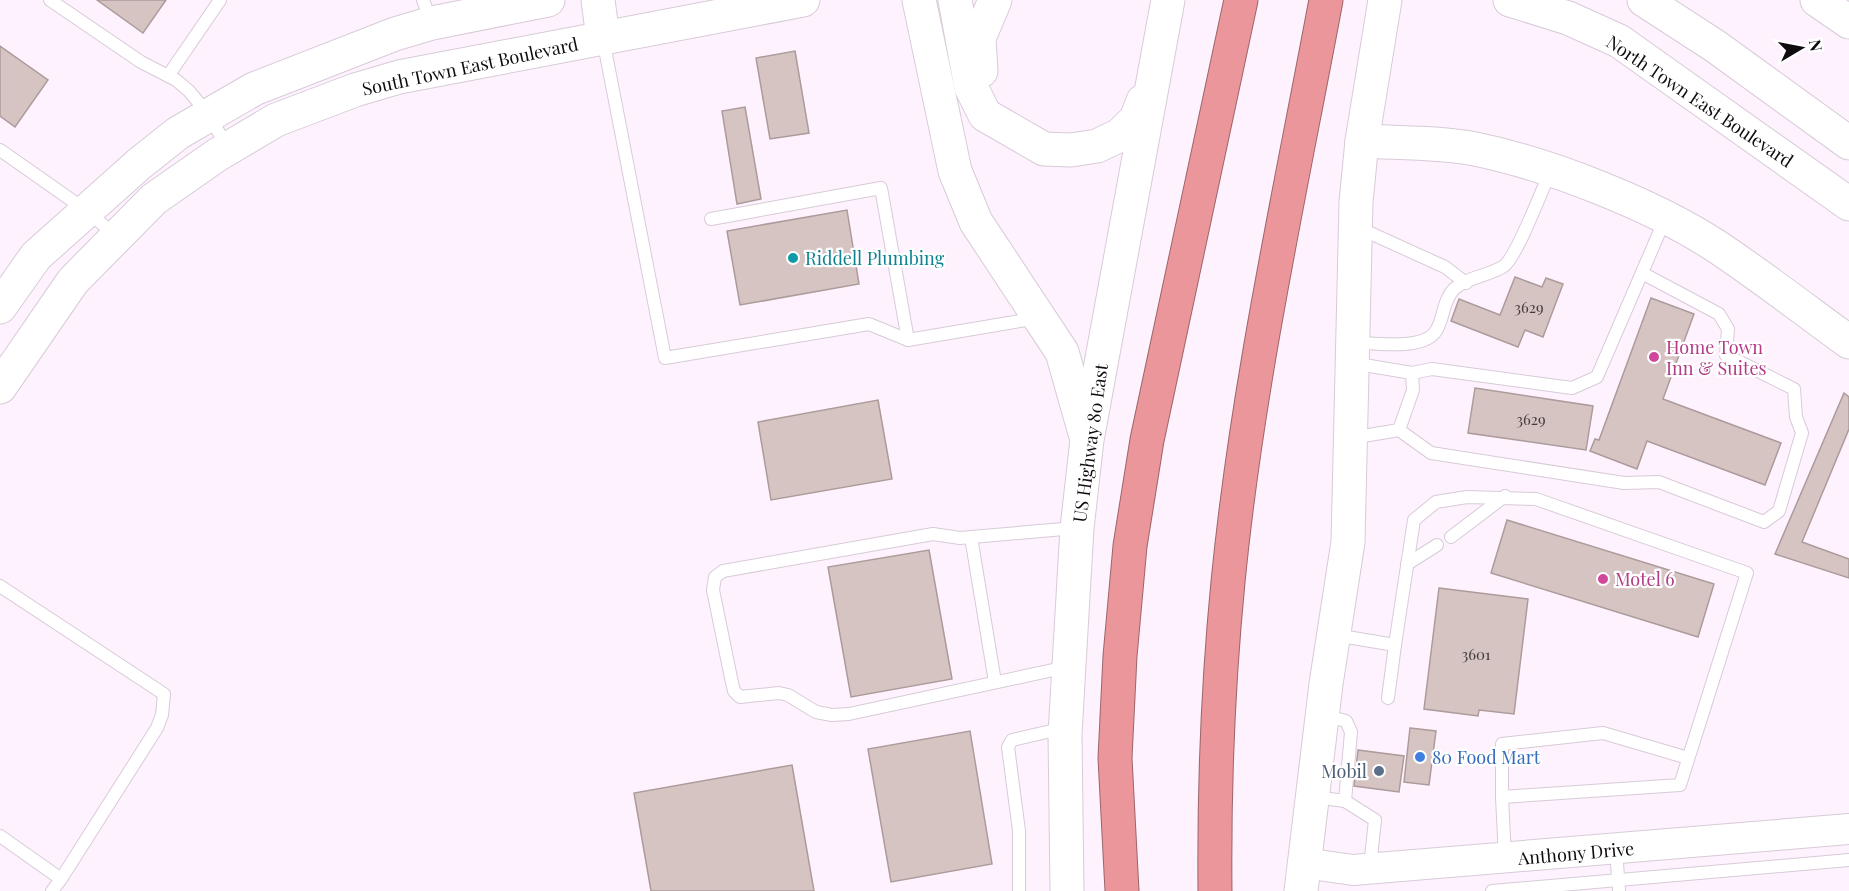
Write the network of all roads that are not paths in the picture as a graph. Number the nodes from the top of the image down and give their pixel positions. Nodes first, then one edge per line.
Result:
1 (50, 0) edge
2 (220, 0) edge
3 (548, 0) edge
4 (598, 0) edge
5 (803, 0) edge
6 (919, 0) edge
7 (955, 0) edge
8 (995, 0) edge
9 (1168, 0) edge
10 (1241, 0) edge
11 (1326, 0) edge
12 (1384, 0) edge
13 (1510, 0) edge
14 (1644, 0) edge
15 (1817, 0) edge
16 (427, 12) edge
17 (1849, 22) edge
18 (603, 38) junction
19 (1155, 68) junction
20 (168, 76) junction
21 (209, 115) junction
22 (1007, 126) junction
23 (1362, 141) junction
24 (1849, 143) edge
25 (228, 148) junction
26 (0, 150) edge
27 (1550, 172) junction
28 (1849, 204) edge
29 (87, 211) junction
30 (711, 219) dead end
31 (1665, 219) junction
32 (1355, 227) junction
33 (117, 237) junction
34 (1642, 273) junction
35 (1466, 283) junction
36 (0, 307) edge
37 (1040, 318) junction
38 (908, 340) junction
39 (1849, 342) edge
40 (1353, 352) junction
41 (1412, 373) junction
42 (0, 387) edge
43 (1399, 430) junction
44 (1349, 438) junction
45 (1087, 440) junction
46 (1505, 496) junction
47 (1077, 528) junction
48 (971, 537) junction
49 (1451, 537) dead end
50 (1437, 545) dead end
51 (1407, 564) junction
52 (0, 586) edge
53 (1334, 635) junction
54 (1395, 645) junction
55 (1069, 666) junction
56 (995, 682) junction
57 (1388, 698) dead end
58 (1322, 714) junction
59 (1066, 727) junction
60 (1688, 758) junction
61 (1312, 796) junction
62 (1502, 797) junction
63 (1345, 801) junction
64 (1849, 829) edge
65 (0, 836) edge
66 (1616, 849) junction
67 (1505, 859) junction
68 (1849, 860) edge
69 (1370, 868) junction
70 (1303, 877) edge
71 (61, 879) junction
72 (1618, 886) edge
73 (52, 891) edge
74 (1019, 891) edge
75 (1067, 891) edge
76 (1122, 891) edge
77 (1215, 891) edge
78 (1492, 891) edge

1 - 20 lane
2 - 20 lane
3 - 16 main road
4 - 18 main road
5 - 18 main road, South Town East Boulevard
6 - 37 main road
7 - 22 main road
8 - 22 main road
9 - 19 main road, US Highway 80 East
10 - 76 highway
11 - 77 highway
12 - 23 main road
13 - 28 main road, North Town East Boulevard
14 - 24 main road
15 - 17 main road
16 - 21 main road
18 - 25 main road, South Town East Boulevard
18 - 38 lane
19 - 22 main road
19 - 45 main road, US Highway 80 East
20 - 21 lane
21 - 25 lane
21 - 29 main road
23 - 27 main road
23 - 32 main road
25 - 33 main road, South Town East Boulevard
26 - 29 lane
27 - 31 main road
27 - 35 lane
29 - 33 lane
29 - 36 main road
30 - 38 lane
31 - 34 lane
31 - 39 main road
32 - 35 lane
32 - 40 main road
33 - 42 main road, South Town East Boulevard
34 - 41 lane
34 - 43 lane
35 - 40 lane
37 - 38 lane
37 - 45 main road
40 - 41 lane
40 - 44 main road
41 - 43 lane
43 - 44 lane
44 - 53 main road
45 - 47 main road, US Highway 80 East
46 - 49 lane
46 - 51 lane
46 - 60 lane
47 - 48 lane
47 - 55 main road, US Highway 80 East
48 - 56 lane
48 - 56 lane
50 - 51 lane
51 - 54 lane
52 - 71 lane
53 - 54 lane
53 - 58 main road
54 - 57 lane
55 - 56 lane
55 - 59 main road, US Highway 80 East
58 - 61 main road
58 - 63 lane
59 - 74 lane
59 - 75 main road, US Highway 80 East
60 - 62 lane
60 - 62 lane
61 - 63 lane
61 - 70 main road
62 - 67 lane
63 - 69 lane
64 - 66 street, Anthony Drive
65 - 71 lane
66 - 67 street, Anthony Drive
66 - 72 lane
67 - 69 street, Anthony Drive
68 - 72 lane
69 - 70 street, Anthony Drive
71 - 73 lane
72 - 78 lane

